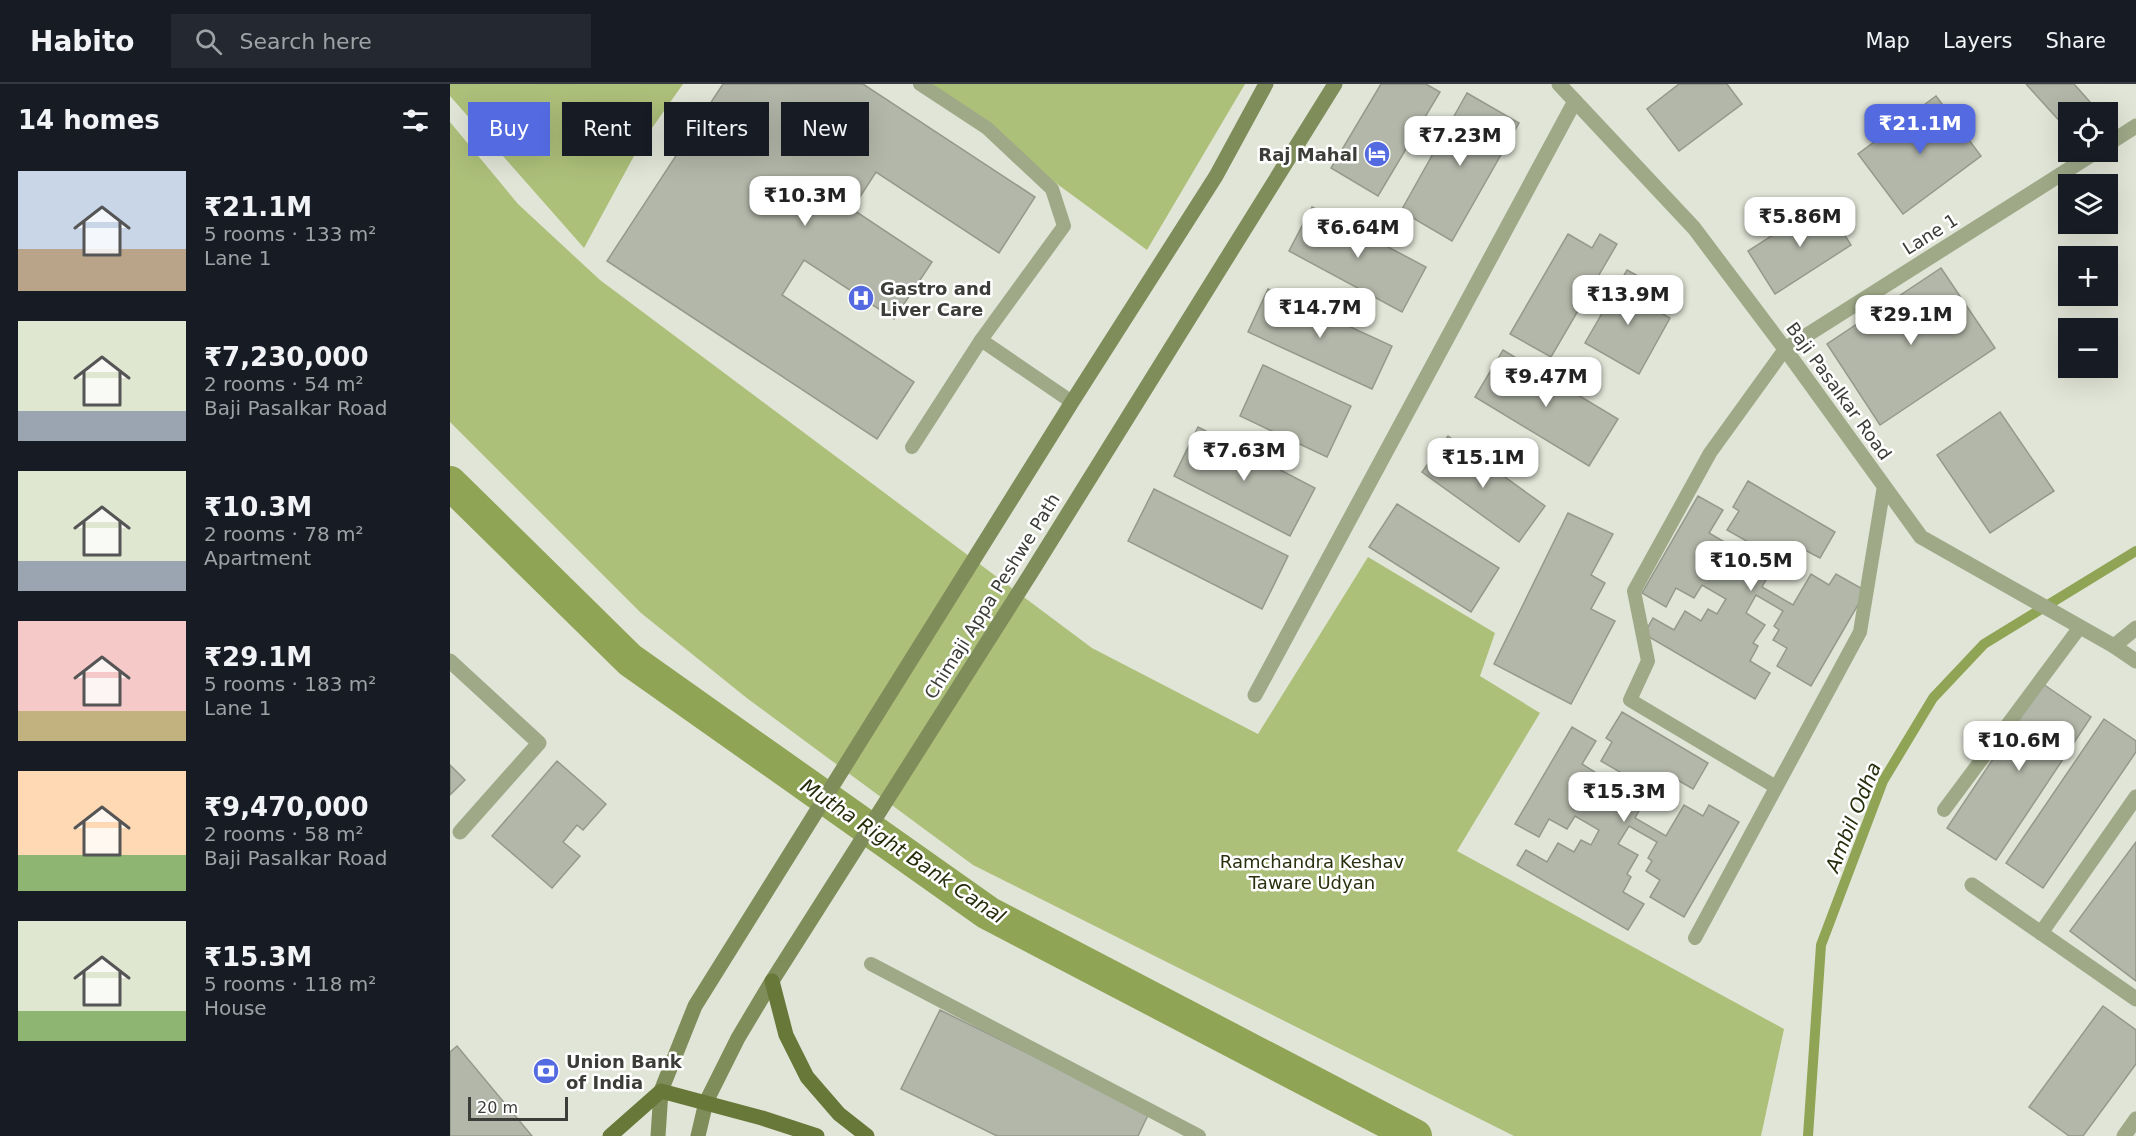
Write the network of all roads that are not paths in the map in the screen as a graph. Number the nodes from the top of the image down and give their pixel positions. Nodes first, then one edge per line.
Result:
1 (920, 84) edge
2 (1266, 84) edge
3 (1335, 84) edge
4 (1559, 84) edge
5 (1575, 101) junction
6 (2136, 126) edge
7 (2118, 138) edge
8 (2080, 162) edge
9 (981, 340) junction
10 (1785, 350) junction
11 (1072, 402) junction
12 (912, 447) dead end
13 (1884, 486) junction
14 (2080, 627) junction
15 (2136, 628) edge
16 (2115, 646) junction
17 (450, 661) edge
18 (2136, 661) edge
19 (1255, 694) dead end
20 (1776, 787) junction
21 (2136, 797) edge
22 (1944, 810) dead end
23 (460, 832) dead end
24 (1972, 885) dead end
25 (2041, 933) junction
26 (1695, 938) dead end
27 (871, 964) dead end
28 (772, 981) junction
29 (2136, 999) edge
30 (661, 1091) junction
31 (706, 1102) junction
32 (2136, 1119) edge
33 (610, 1136) edge
34 (658, 1136) edge
35 (698, 1136) edge
36 (817, 1136) edge
37 (867, 1136) edge
38 (1199, 1136) edge
39 (2124, 1136) edge

1 - 9 lane
2 - 11 main road, Chimaji Appa Peshwe Path
3 - 28 main road, Chimaji Appa Peshwe Path
4 - 5 street, Baji Pasalkar Road
5 - 10 street, Baji Pasalkar Road
5 - 19 street
6 - 7 street
8 - 10 street, Lane 1
9 - 11 lane
9 - 12 lane
10 - 13 street, Baji Pasalkar Road
10 - 20 lane
11 - 30 main road, Chimaji Appa Peshwe Path
13 - 14 street, Baji Pasalkar Road
13 - 20 lane
14 - 16 street, Baji Pasalkar Road
14 - 22 lane
15 - 16 street
16 - 18 street, Baji Pasalkar Road
17 - 23 street
20 - 26 lane
21 - 25 street
24 - 25 street
25 - 29 street
27 - 38 lane
28 - 31 main road, Chimaji Appa Peshwe Path
28 - 37 main road
30 - 31 main road
30 - 33 main road, Chimaji Appa Peshwe Path
30 - 34 main road, Chimaji Appa Peshwe Path
31 - 35 main road, Chimaji Appa Peshwe Path
31 - 36 main road
32 - 39 street

